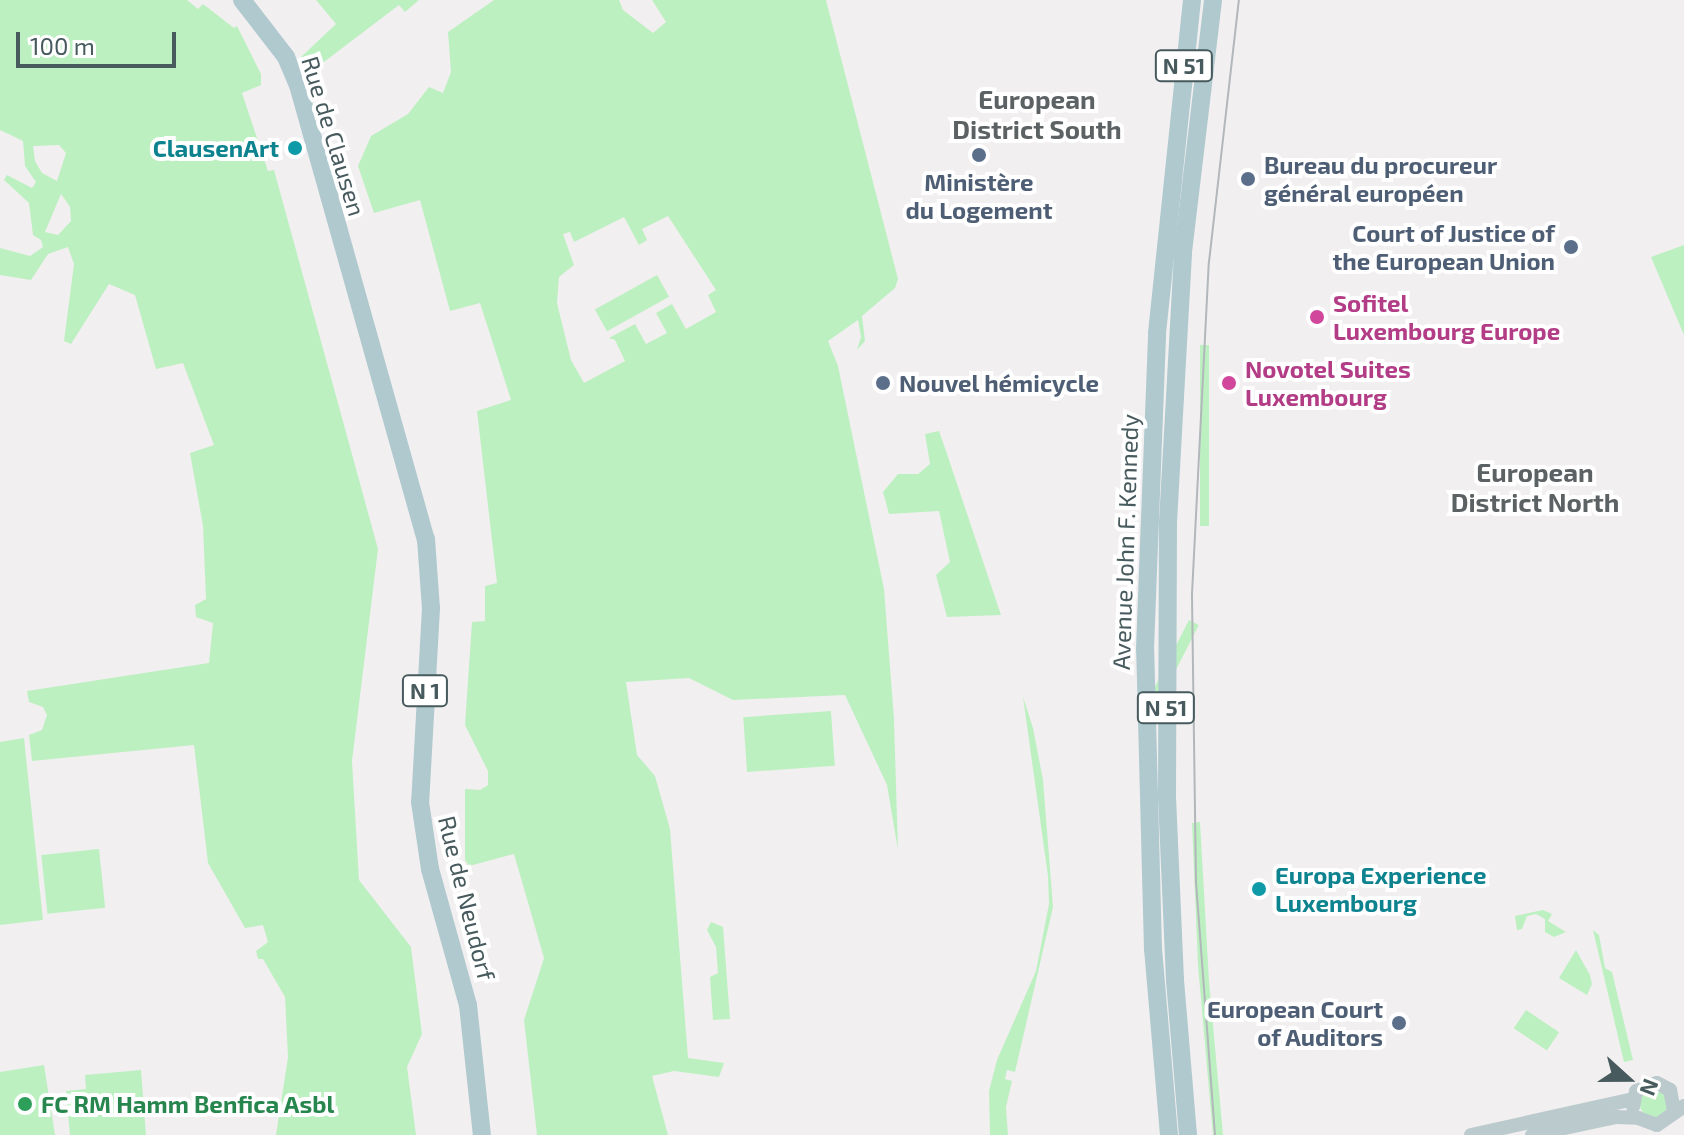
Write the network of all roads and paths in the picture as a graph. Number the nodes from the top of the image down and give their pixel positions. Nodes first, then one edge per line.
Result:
1 (242, 0) edge
2 (1192, 0) edge
3 (1213, 0) edge
4 (345, 252) joint
5 (1677, 1089) edge
6 (1633, 1099) junction
7 (1679, 1108) edge
8 (1638, 1118) junction
9 (482, 1135) edge
10 (1169, 1135) edge
11 (1188, 1135) edge
12 (1471, 1135) edge
13 (1532, 1135) edge

1 - 4 main road, Rue de Clausen / N 1
2 - 10 main road, Avenue John F. Kennedy / N 51
3 - 11 main road, Avenue John F. Kennedy / N 51
4 - 9 main road, Rue de Neudorf / N 1
5 - 6 street
5 - 7 street
6 - 8 street
6 - 12 street
7 - 8 street
8 - 13 street

